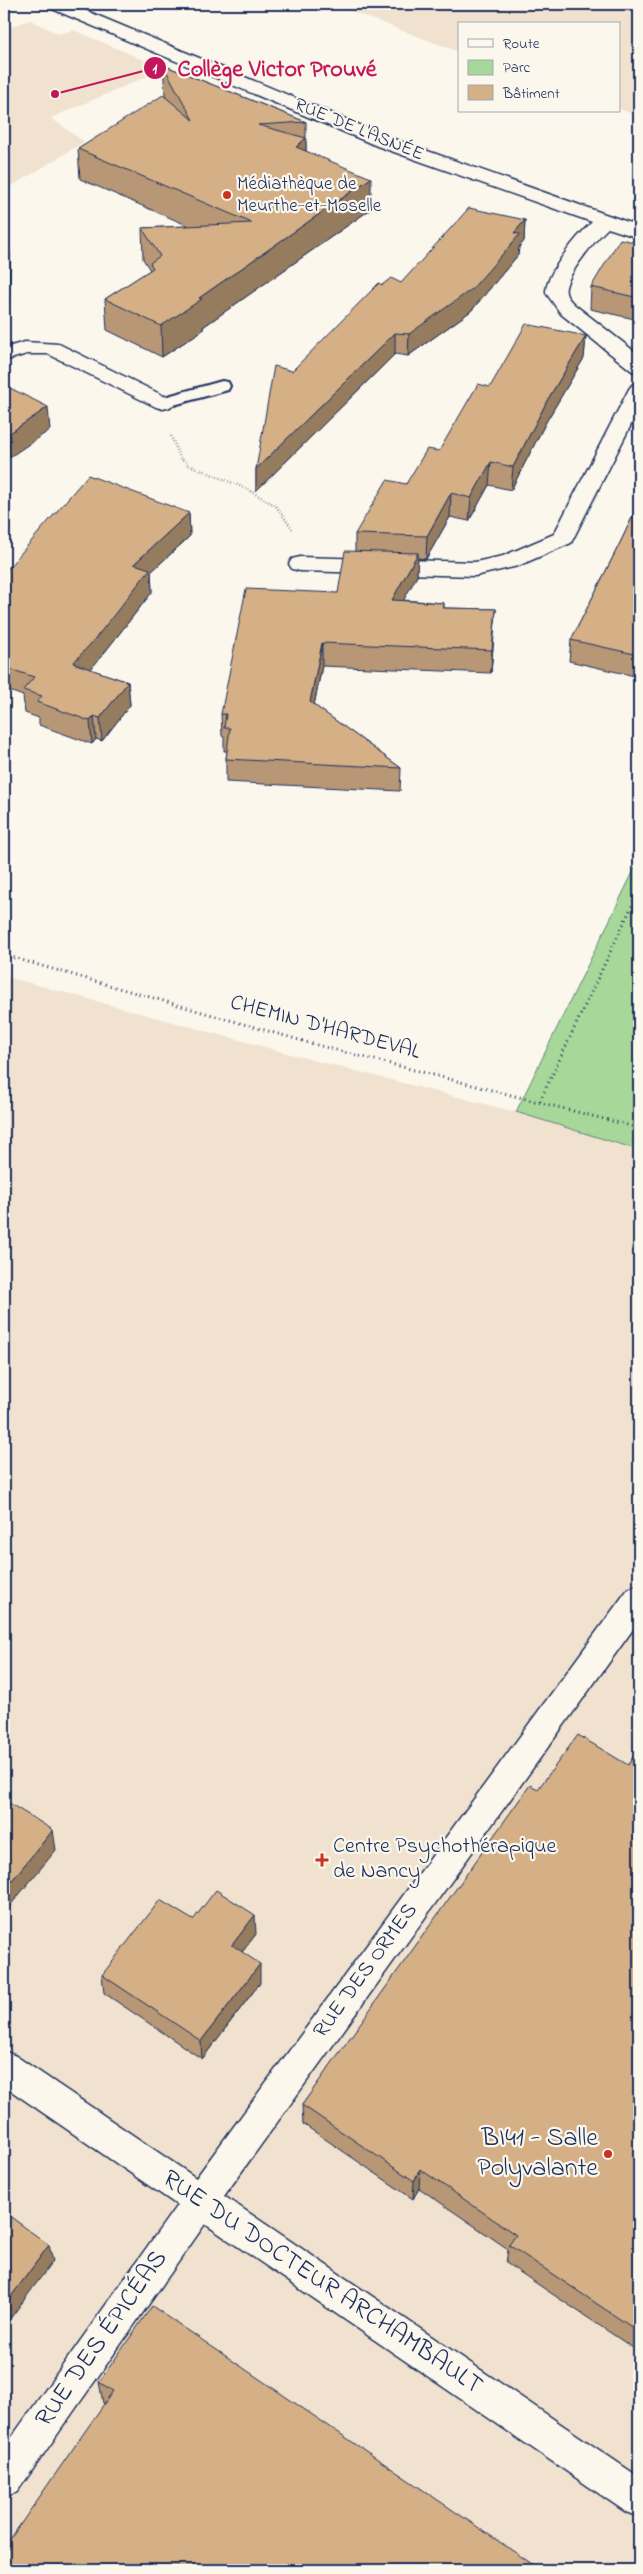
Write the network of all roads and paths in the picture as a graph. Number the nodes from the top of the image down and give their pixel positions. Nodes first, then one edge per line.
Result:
1 (56, 4) edge
2 (604, 220) junction
3 (639, 232) edge
4 (4, 355) edge
5 (639, 367) edge
6 (222, 386) dead end
7 (639, 389) edge
8 (163, 403) junction
9 (300, 564) joint
10 (639, 891) edge
11 (4, 955) edge
12 (540, 1100) junction
13 (639, 1128) edge
14 (639, 1598) edge
15 (4, 2067) edge
16 (200, 2200) junction
17 (4, 2479) edge
18 (639, 2499) edge

1 - 2 street, RUE DE L'ASNÉE
2 - 3 street, RUE DE L'ASNÉE
2 - 5 street
4 - 8 street
6 - 8 lane
7 - 9 street
8 - 9 path
10 - 12 path
11 - 12 path, CHEMIN D'HARDEVAL
12 - 13 path, CHEMIN D'HARDEVAL
14 - 16 street, RUE DES ORMES
15 - 16 street, RUE DU DOCTEUR ARCHAMBAULT
16 - 17 street, RUE DES ÉPICÉAS
16 - 18 street, RUE DU DOCTEUR ARCHAMBAULT

